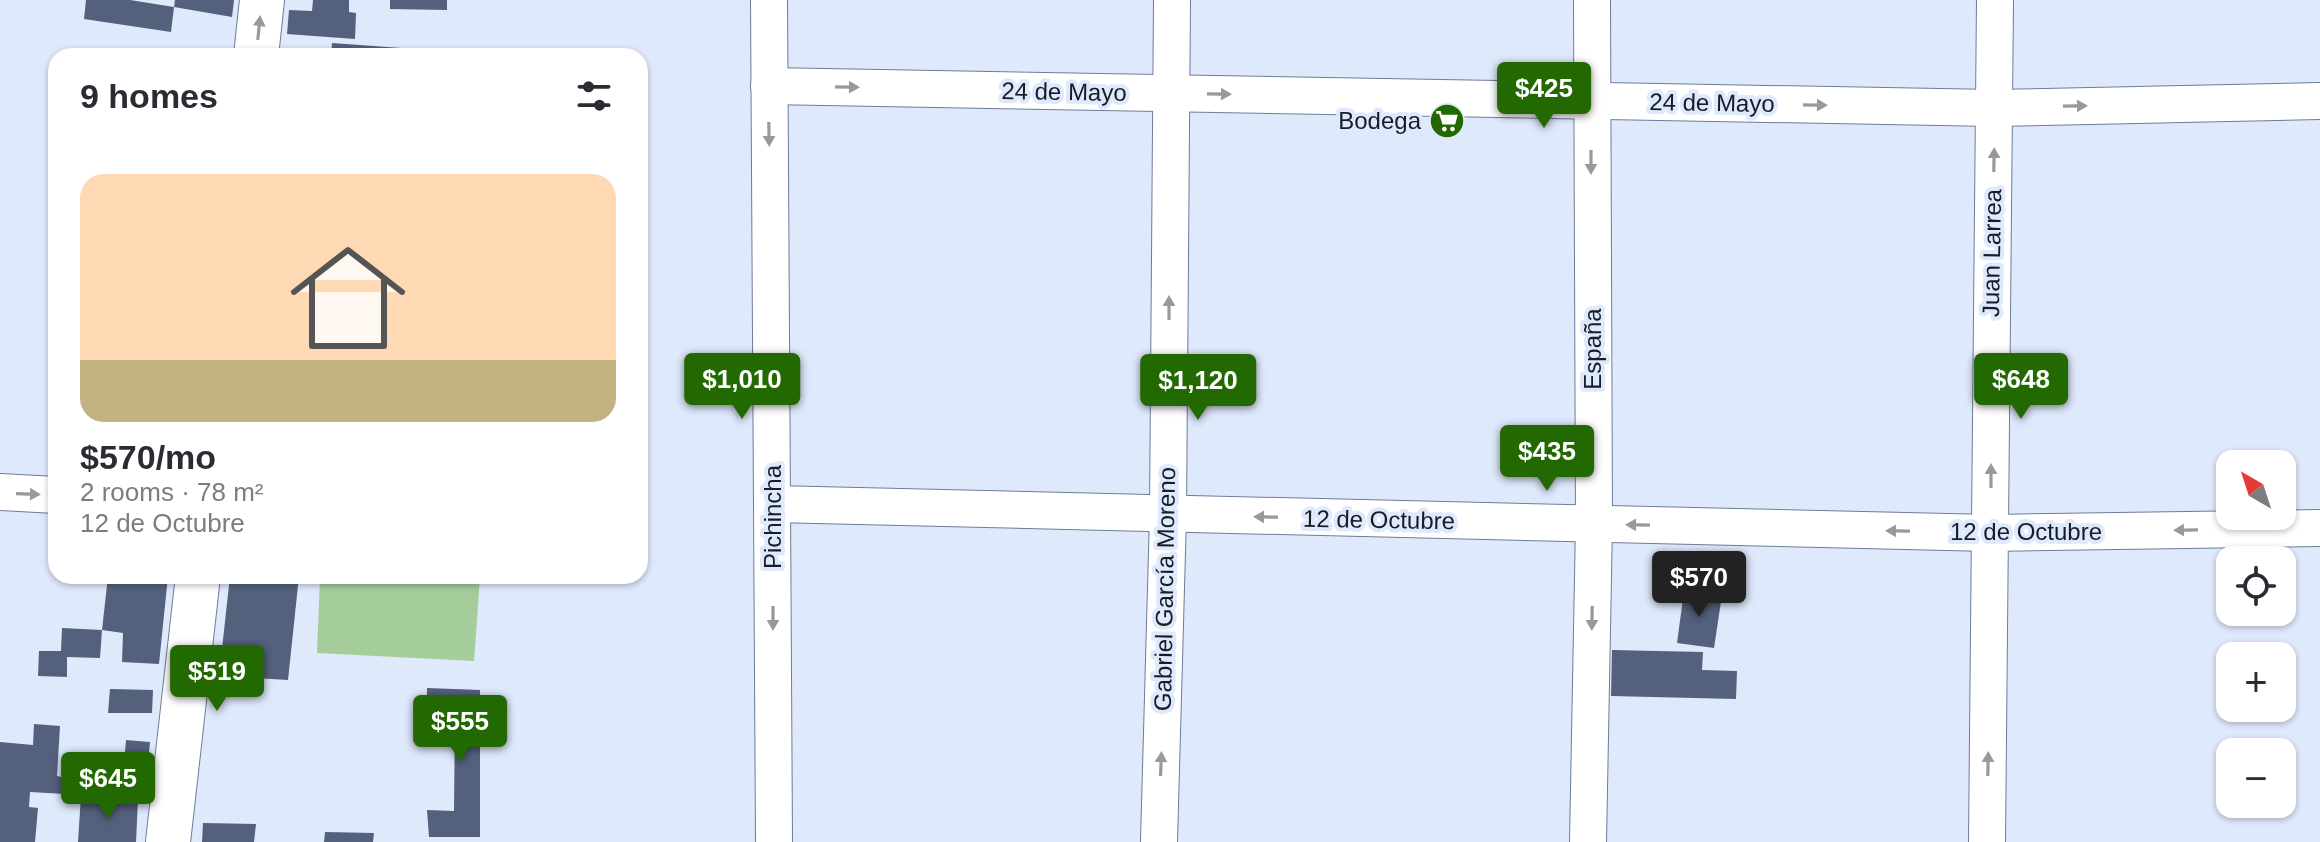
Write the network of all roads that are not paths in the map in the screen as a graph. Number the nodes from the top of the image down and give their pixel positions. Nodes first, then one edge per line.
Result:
1 (262, 0) edge
2 (769, 0) edge
3 (1172, 0) edge
4 (1592, 0) edge
5 (1995, 0) edge
6 (257, 48) edge
7 (769, 86) junction
8 (1171, 94) junction
9 (1591, 101) junction
10 (2320, 101) edge
11 (1994, 108) junction
12 (0, 492) edge
13 (48, 495) edge
14 (773, 504) junction
15 (1168, 515) junction
16 (1594, 524) junction
17 (2320, 528) edge
18 (1990, 533) junction
19 (197, 584) edge
20 (168, 842) edge
21 (774, 842) edge
22 (1159, 842) edge
23 (1588, 842) edge
24 (1987, 842) edge

6 -> 1 main road
2 - 7 street, Pichincha
3 - 8 street, Gabriel García Moreno
4 - 9 street, España
5 - 11 street, Juan Larrea
7 -> 8 street, 24 de Mayo
7 -> 14 street, Pichincha
8 -> 9 street, 24 de Mayo
15 -> 8 street, Gabriel García Moreno
9 -> 11 street, 24 de Mayo
9 -> 16 street, España
11 -> 10 street, 24 de Mayo
18 -> 11 street, Juan Larrea
12 -> 13 street
14 - 15 street, 12 de Octubre
14 -> 21 street, Pichincha
16 -> 15 street, 12 de Octubre
22 -> 15 street, Gabriel García Moreno
18 -> 16 street, 12 de Octubre
16 -> 23 street, España
17 -> 18 street, 12 de Octubre
24 -> 18 street, Juan Larrea
19 - 20 main road

